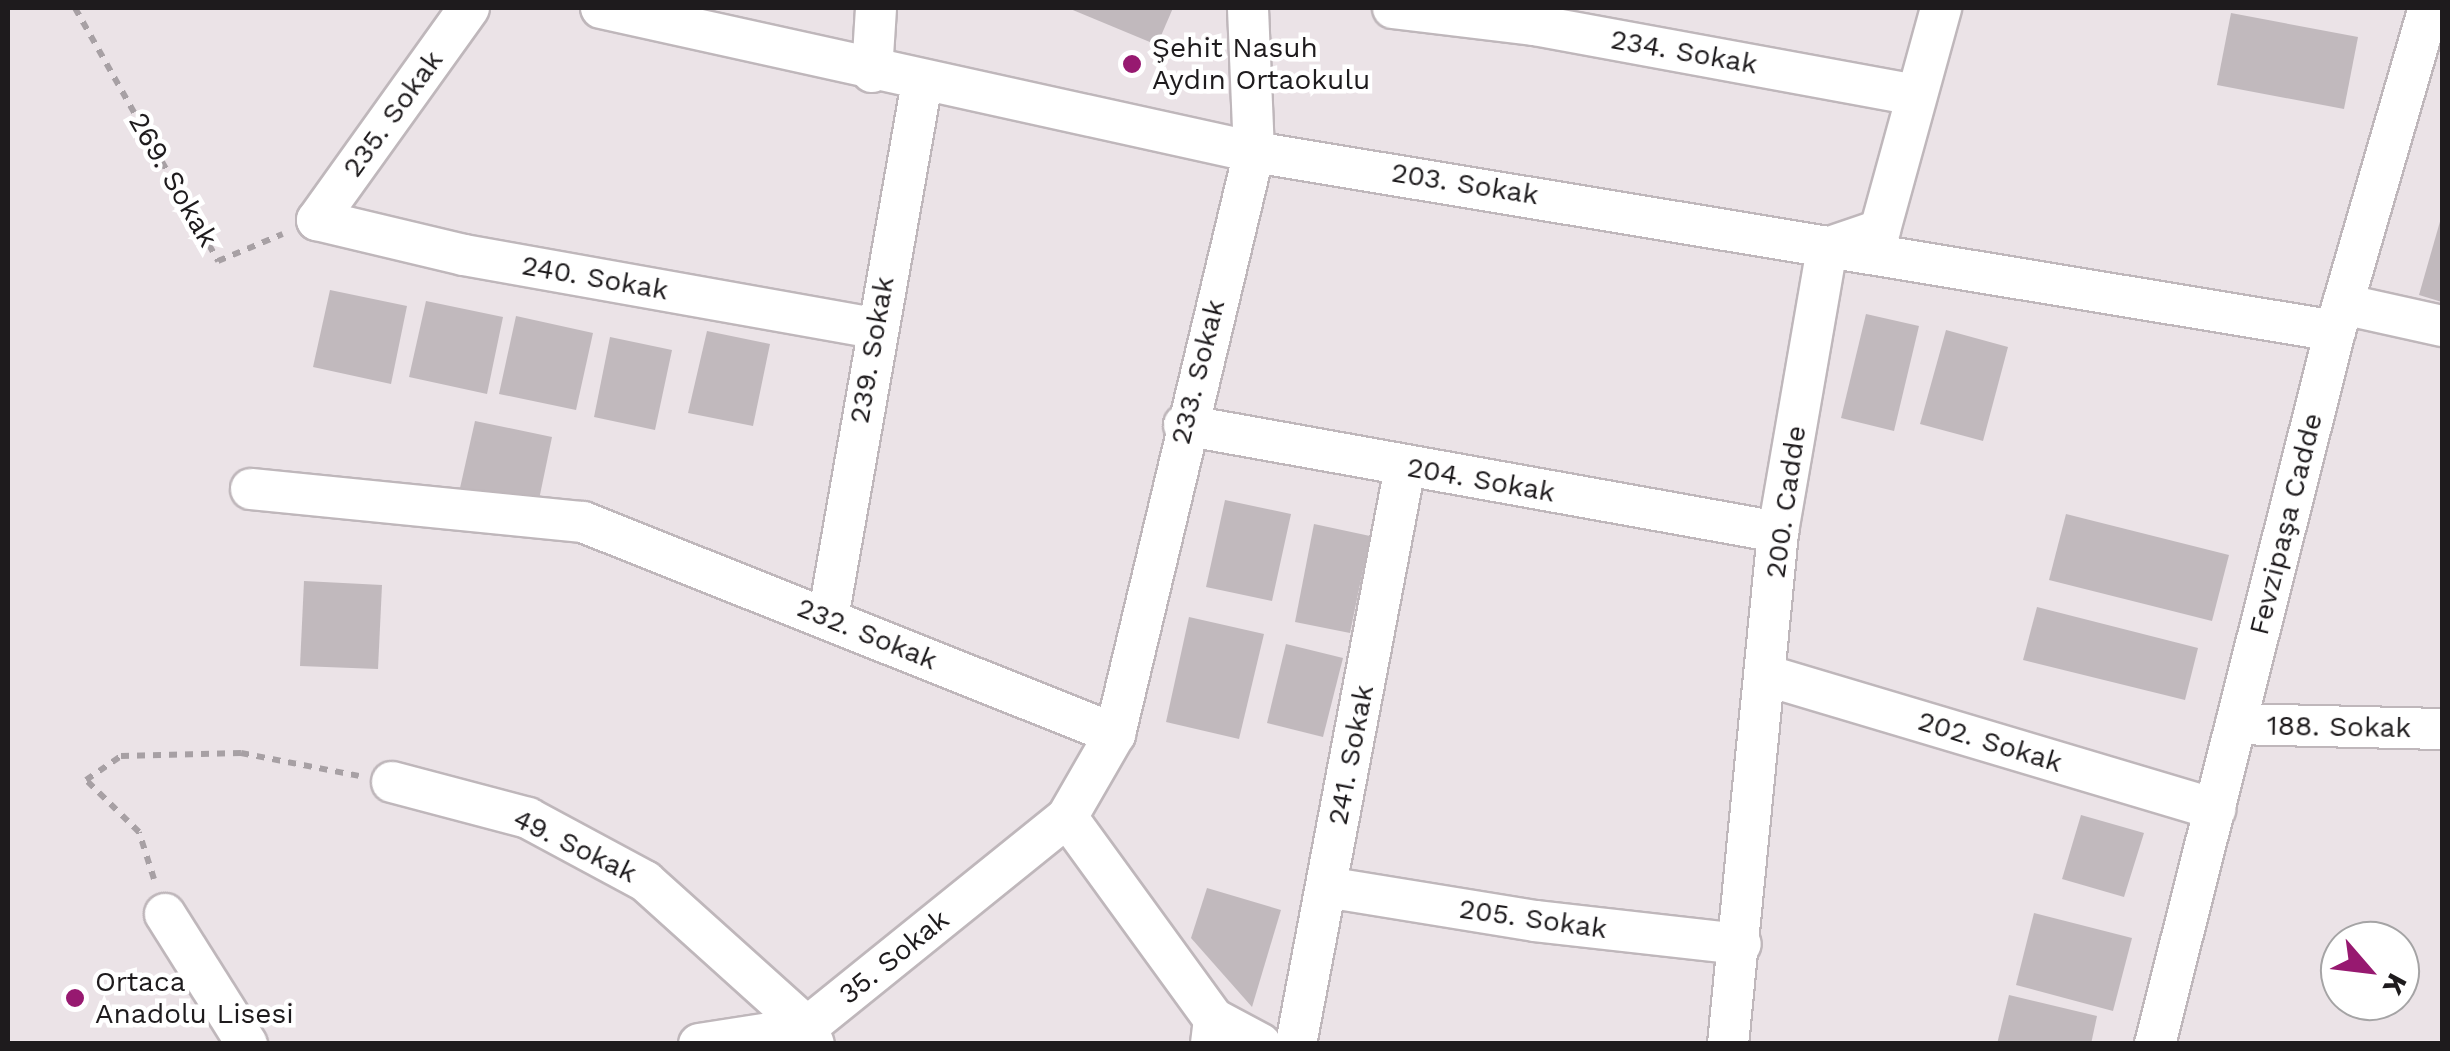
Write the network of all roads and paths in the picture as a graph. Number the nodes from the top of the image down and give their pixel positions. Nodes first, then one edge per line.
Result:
1 (75, 8) edge
2 (468, 8) edge
3 (601, 8) edge
4 (876, 8) edge
5 (1248, 8) edge
6 (1392, 8) edge
7 (1942, 8) edge
8 (2429, 8) edge
9 (1537, 16) edge
10 (872, 72) junction
11 (922, 82) junction
12 (1914, 95) junction
13 (1254, 152) junction
14 (316, 220) junction
15 (1827, 248) junction
16 (2339, 318) junction
17 (2442, 326) edge
18 (875, 328) junction
19 (1184, 425) junction
20 (1405, 467) junction
21 (251, 489) dead end
22 (1778, 532) junction
23 (828, 618) junction
24 (1765, 675) junction
25 (2236, 724) junction
26 (2442, 730) edge
27 (1115, 734) junction
28 (392, 782) joint
29 (2214, 809) junction
30 (1066, 818) junction
31 (1326, 887) junction
32 (166, 914) joint
33 (1742, 944) junction
34 (1213, 1031) edge
35 (811, 1035) edge
36 (247, 1044) edge
37 (699, 1044) edge
38 (1261, 1044) edge
39 (1296, 1044) edge
40 (1728, 1044) edge
41 (2154, 1044) edge

1 - 14 path, 269. Sokak
2 - 14 street, 235. Sokak
3 - 10 street, 203. Sokak
4 - 10 street
5 - 13 street, 233. Sokak
6 - 9 street, 234. Sokak
7 - 12 street
8 - 16 street, Fevzipaşa Cadde
9 - 12 street, 234. Sokak
10 - 11 street, 203. Sokak
11 - 13 street, 203. Sokak
11 - 18 street, 239. Sokak
12 - 15 street
13 - 15 street, 203. Sokak
13 - 19 street, 233. Sokak
14 - 18 street, 240. Sokak
15 - 16 street, 203. Sokak
15 - 22 street, 200. Cadde
16 - 17 street, 203. Sokak
16 - 25 street, Fevzipaşa Cadde
18 - 23 street, 239. Sokak
19 - 20 street, 204. Sokak
19 - 27 street, 233. Sokak
20 - 22 street, 204. Sokak
20 - 31 street, 241. Sokak
21 - 23 street, 232. Sokak
22 - 24 street, 200. Cadde
23 - 27 street, 232. Sokak
24 - 29 street, 202. Sokak
24 - 33 street, 200. Cadde
25 - 26 street, 188. Sokak
25 - 29 street, Fevzipaşa Cadde
27 - 30 street
28 - 32 path
28 - 35 street, 49. Sokak
29 - 41 street, Fevzipaşa Cadde
30 - 34 street
30 - 35 street, 35. Sokak
31 - 33 street, 205. Sokak
31 - 39 street, 241. Sokak
32 - 36 street
33 - 40 street, 200. Cadde
34 - 38 street
35 - 37 street

